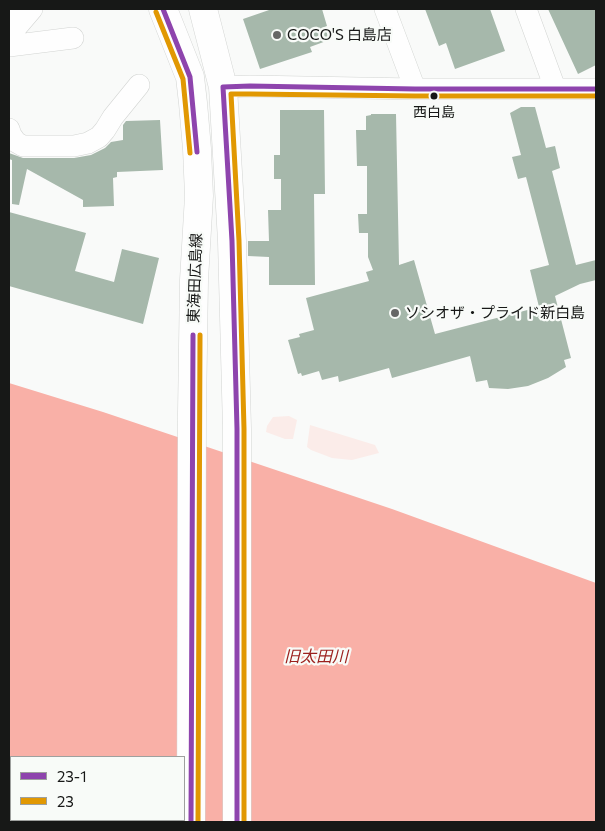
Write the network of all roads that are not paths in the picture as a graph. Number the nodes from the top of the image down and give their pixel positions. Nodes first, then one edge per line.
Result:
1 (21, 9) edge
2 (32, 9) edge
3 (163, 9) edge
4 (203, 9) edge
5 (386, 9) edge
6 (526, 9) edge
7 (9, 10) edge
8 (9, 36) edge
9 (73, 38) dead end
10 (9, 46) edge
11 (139, 85) dead end
12 (223, 87) junction
13 (555, 88) junction
14 (596, 88) edge
15 (415, 89) junction
16 (9, 129) edge
17 (191, 822) edge
18 (237, 822) edge

1 - 7 main road
2 - 8 street
3 - 17 main road, 東海田広島線
4 - 12 main road
5 - 15 street
6 - 13 street
9 - 10 street
11 - 16 street
12 - 15 street
12 - 18 main road
13 - 14 street
13 - 15 street

